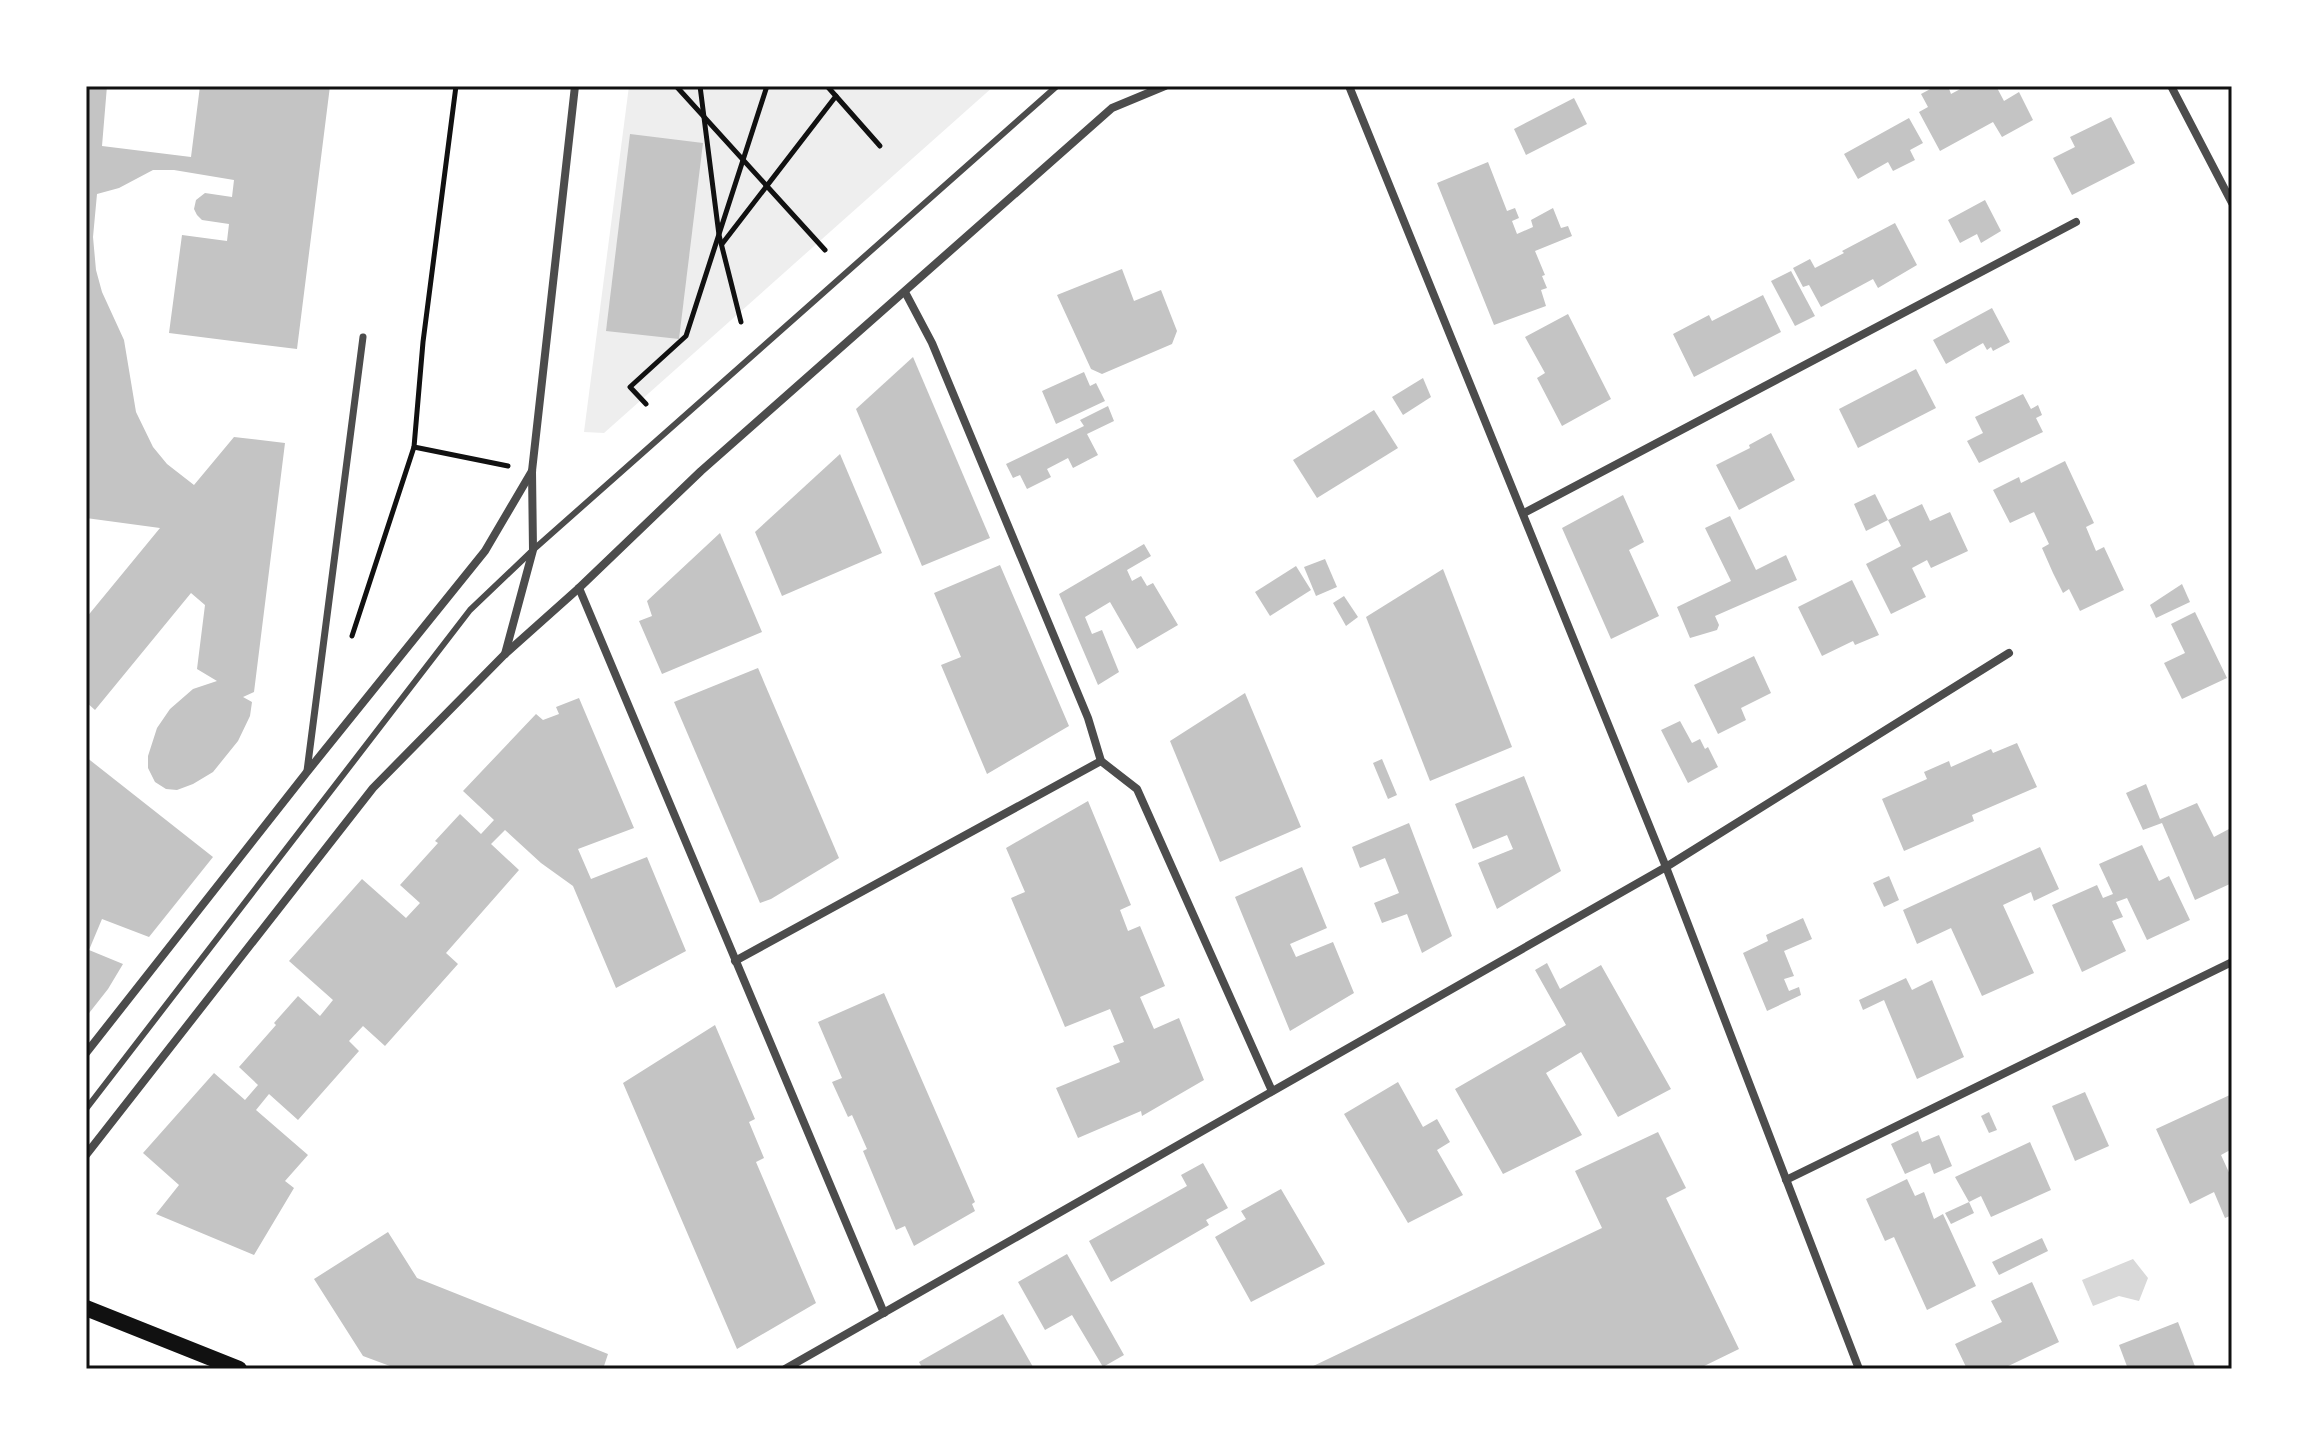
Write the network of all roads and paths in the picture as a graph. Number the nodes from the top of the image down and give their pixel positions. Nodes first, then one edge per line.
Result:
1 (456, 86) edge
2 (575, 86) edge
3 (676, 86) edge
4 (700, 86) edge
5 (767, 86) edge
6 (827, 86) edge
7 (1057, 86) edge
8 (1165, 86) edge
9 (1349, 86) edge
10 (2171, 86) edge
11 (836, 96) junction
12 (704, 117) junction
13 (880, 146) dead end
14 (743, 160) junction
15 (767, 186) junction
16 (2232, 203) edge
17 (2076, 222) dead end
18 (719, 235) junction
19 (722, 245) junction
20 (825, 250) dead end
21 (905, 292) junction
22 (741, 322) dead end
23 (363, 337) dead end
24 (646, 404) dead end
25 (414, 447) junction
26 (532, 471) junction
27 (1524, 513) junction
28 (533, 550) junction
29 (579, 588) junction
30 (351, 639) dead end
31 (2009, 653) dead end
32 (504, 655) junction
33 (1101, 761) junction
34 (307, 772) junction
35 (1666, 867) junction
36 (735, 961) junction
37 (2232, 962) edge
38 (86, 1053) edge
39 (1272, 1091) junction
40 (86, 1109) edge
41 (86, 1155) edge
42 (1786, 1180) junction
43 (86, 1308) edge
44 (884, 1313) junction
45 (239, 1369) edge
46 (785, 1369) edge
47 (1859, 1369) edge

1 - 25 path
2 - 26 street
3 - 12 path
4 - 12 path
5 - 14 path
6 - 11 path
7 - 28 lane
8 - 21 street
9 - 27 street
10 - 16 street
11 - 13 path
11 - 15 path
12 - 14 path
12 - 18 path
14 - 15 path
14 - 18 path
15 - 19 path
15 - 20 path
17 - 27 street
18 - 19 path
18 - 24 path
19 - 22 path
21 - 29 street
21 - 33 street
23 - 34 street
25 - 26 path
25 - 30 path
26 - 28 street
26 - 34 street
27 - 35 street
28 - 32 street
28 - 40 lane
29 - 32 street
29 - 36 street
31 - 35 street
32 - 41 street
33 - 36 street
33 - 39 street
34 - 38 street
35 - 39 street
35 - 42 street
36 - 44 street
37 - 42 street
39 - 44 street
42 - 47 street
43 - 45 main road
44 - 46 street

